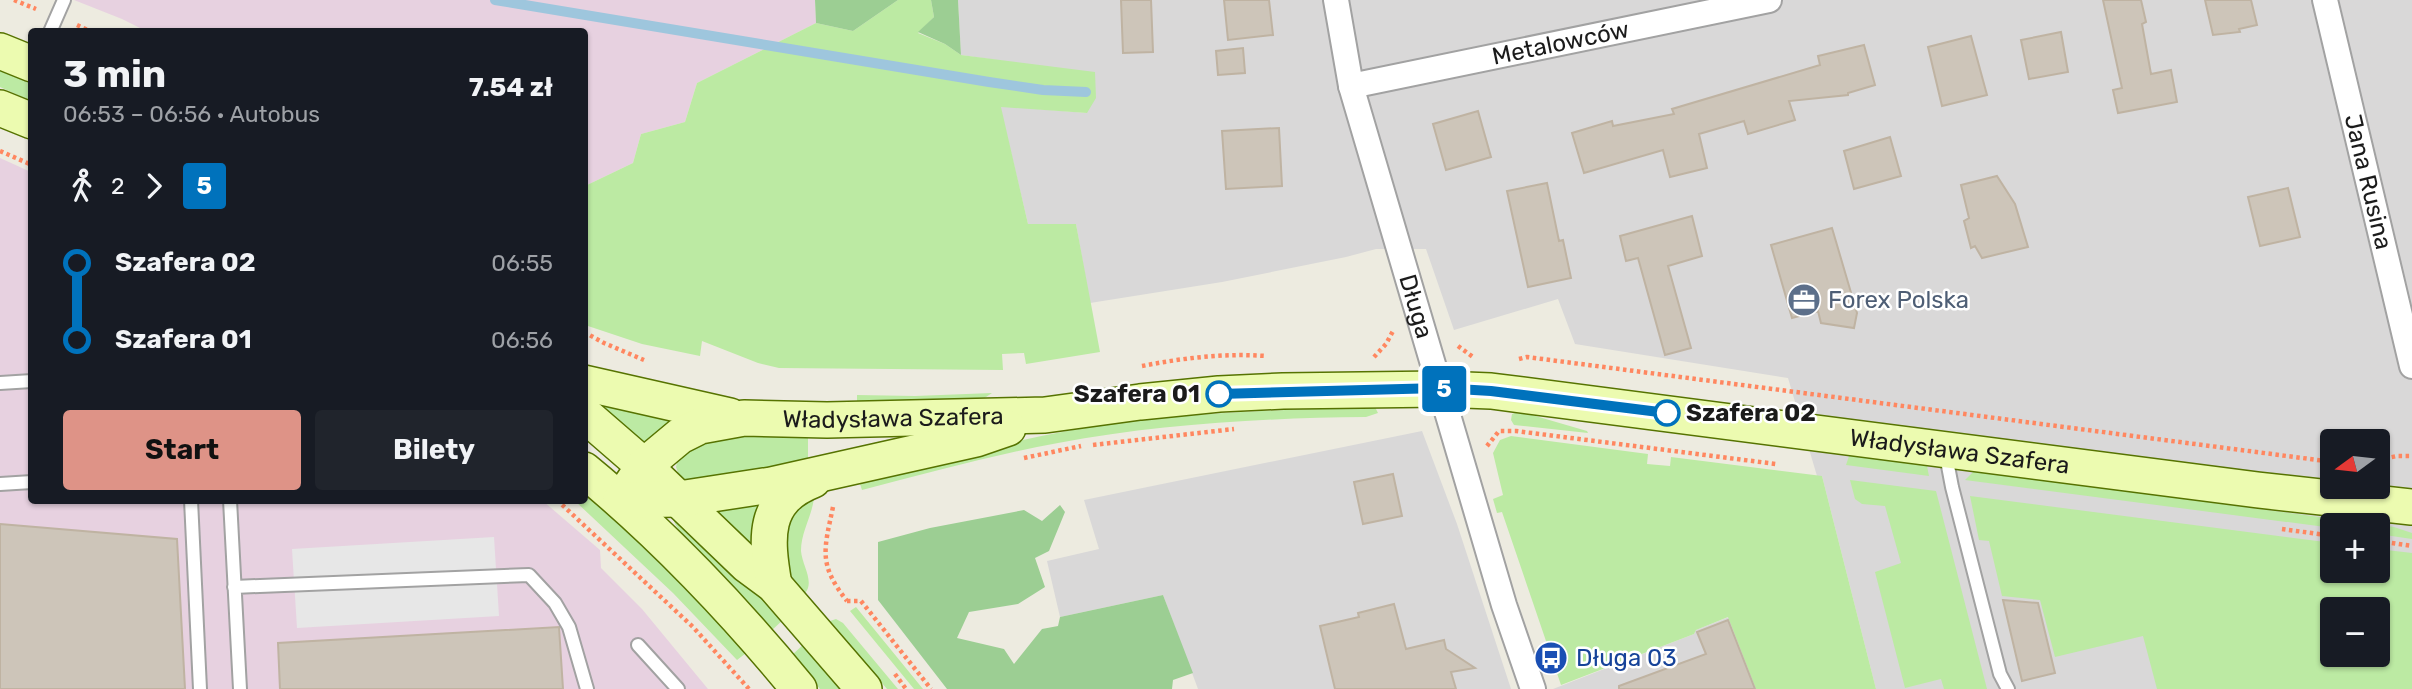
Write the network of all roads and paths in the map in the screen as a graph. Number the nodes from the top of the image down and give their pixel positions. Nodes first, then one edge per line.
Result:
1 (64, 0) edge
2 (1336, 0) edge
3 (1769, 0) edge
4 (2325, 0) edge
5 (52, 28) edge
6 (0, 51) edge
7 (28, 62) edge
8 (1351, 86) junction
9 (0, 108) edge
10 (28, 119) edge
11 (0, 151) edge
12 (28, 163) edge
13 (1395, 325) dead end
14 (588, 334) edge
15 (1275, 357) dead end
16 (1517, 360) dead end
17 (652, 362) dead end
18 (1363, 363) dead end
19 (2412, 366) edge
20 (1134, 368) dead end
21 (28, 381) edge
22 (0, 383) edge
23 (588, 385) edge
24 (1440, 388) junction
25 (1045, 415) junction
26 (588, 417) edge
27 (744, 418) junction
28 (1241, 429) dead end
29 (1949, 450) junction
30 (1484, 453) dead end
31 (2412, 456) edge
32 (2390, 457) edge
33 (1021, 458) dead end
34 (2320, 460) edge
35 (1777, 464) dead end
36 (644, 466) junction
37 (836, 470) junction
38 (588, 473) edge
39 (28, 482) edge
40 (0, 484) edge
41 (680, 499) junction
42 (621, 500) junction
43 (191, 504) edge
44 (229, 504) edge
45 (561, 504) edge
46 (833, 505) dead end
47 (2412, 507) edge
48 (2278, 528) dead end
49 (2320, 534) edge
50 (2390, 543) edge
51 (2412, 546) edge
52 (774, 584) junction
53 (234, 587) junction
54 (638, 645) dead end
55 (200, 689) edge
56 (240, 689) edge
57 (587, 689) edge
58 (678, 689) edge
59 (750, 689) edge
60 (799, 689) edge
61 (864, 689) edge
62 (931, 689) edge
63 (1534, 689) edge
64 (2008, 689) edge

1 - 5 lane
2 - 8 street, Długa
3 - 8 street, Metalowców
4 - 19 street, Jana Rusina
6 - 7 street
8 - 24 street, Długa
9 - 10 street
11 - 12 path
13 - 18 path
14 - 17 path
15 - 20 path
16 - 34 path
21 - 22 lane
23 - 27 street, Władysława Szafera
24 - 25 street, Władysława Szafera
24 - 29 street, Władysława Szafera
24 - 63 street, Długa
25 - 27 street, Władysława Szafera
25 - 37 street, Władysława Szafera
26 - 36 street
27 - 36 street, Władysława Szafera
28 - 33 path
29 - 47 street, Władysława Szafera
29 - 64 lane
30 - 35 path
31 - 32 path
36 - 41 street
36 - 42 street, Władysława Szafera
37 - 41 street, Władysława Szafera
37 - 52 street, Władysława Szafera
38 - 42 street
39 - 40 lane
41 - 42 street, Władysława Szafera
41 - 52 street
42 - 60 street
43 - 55 lane
44 - 53 lane
45 - 59 path
46 - 62 path
48 - 49 path
50 - 51 path
52 - 61 street
53 - 56 lane
53 - 57 lane
54 - 58 lane

